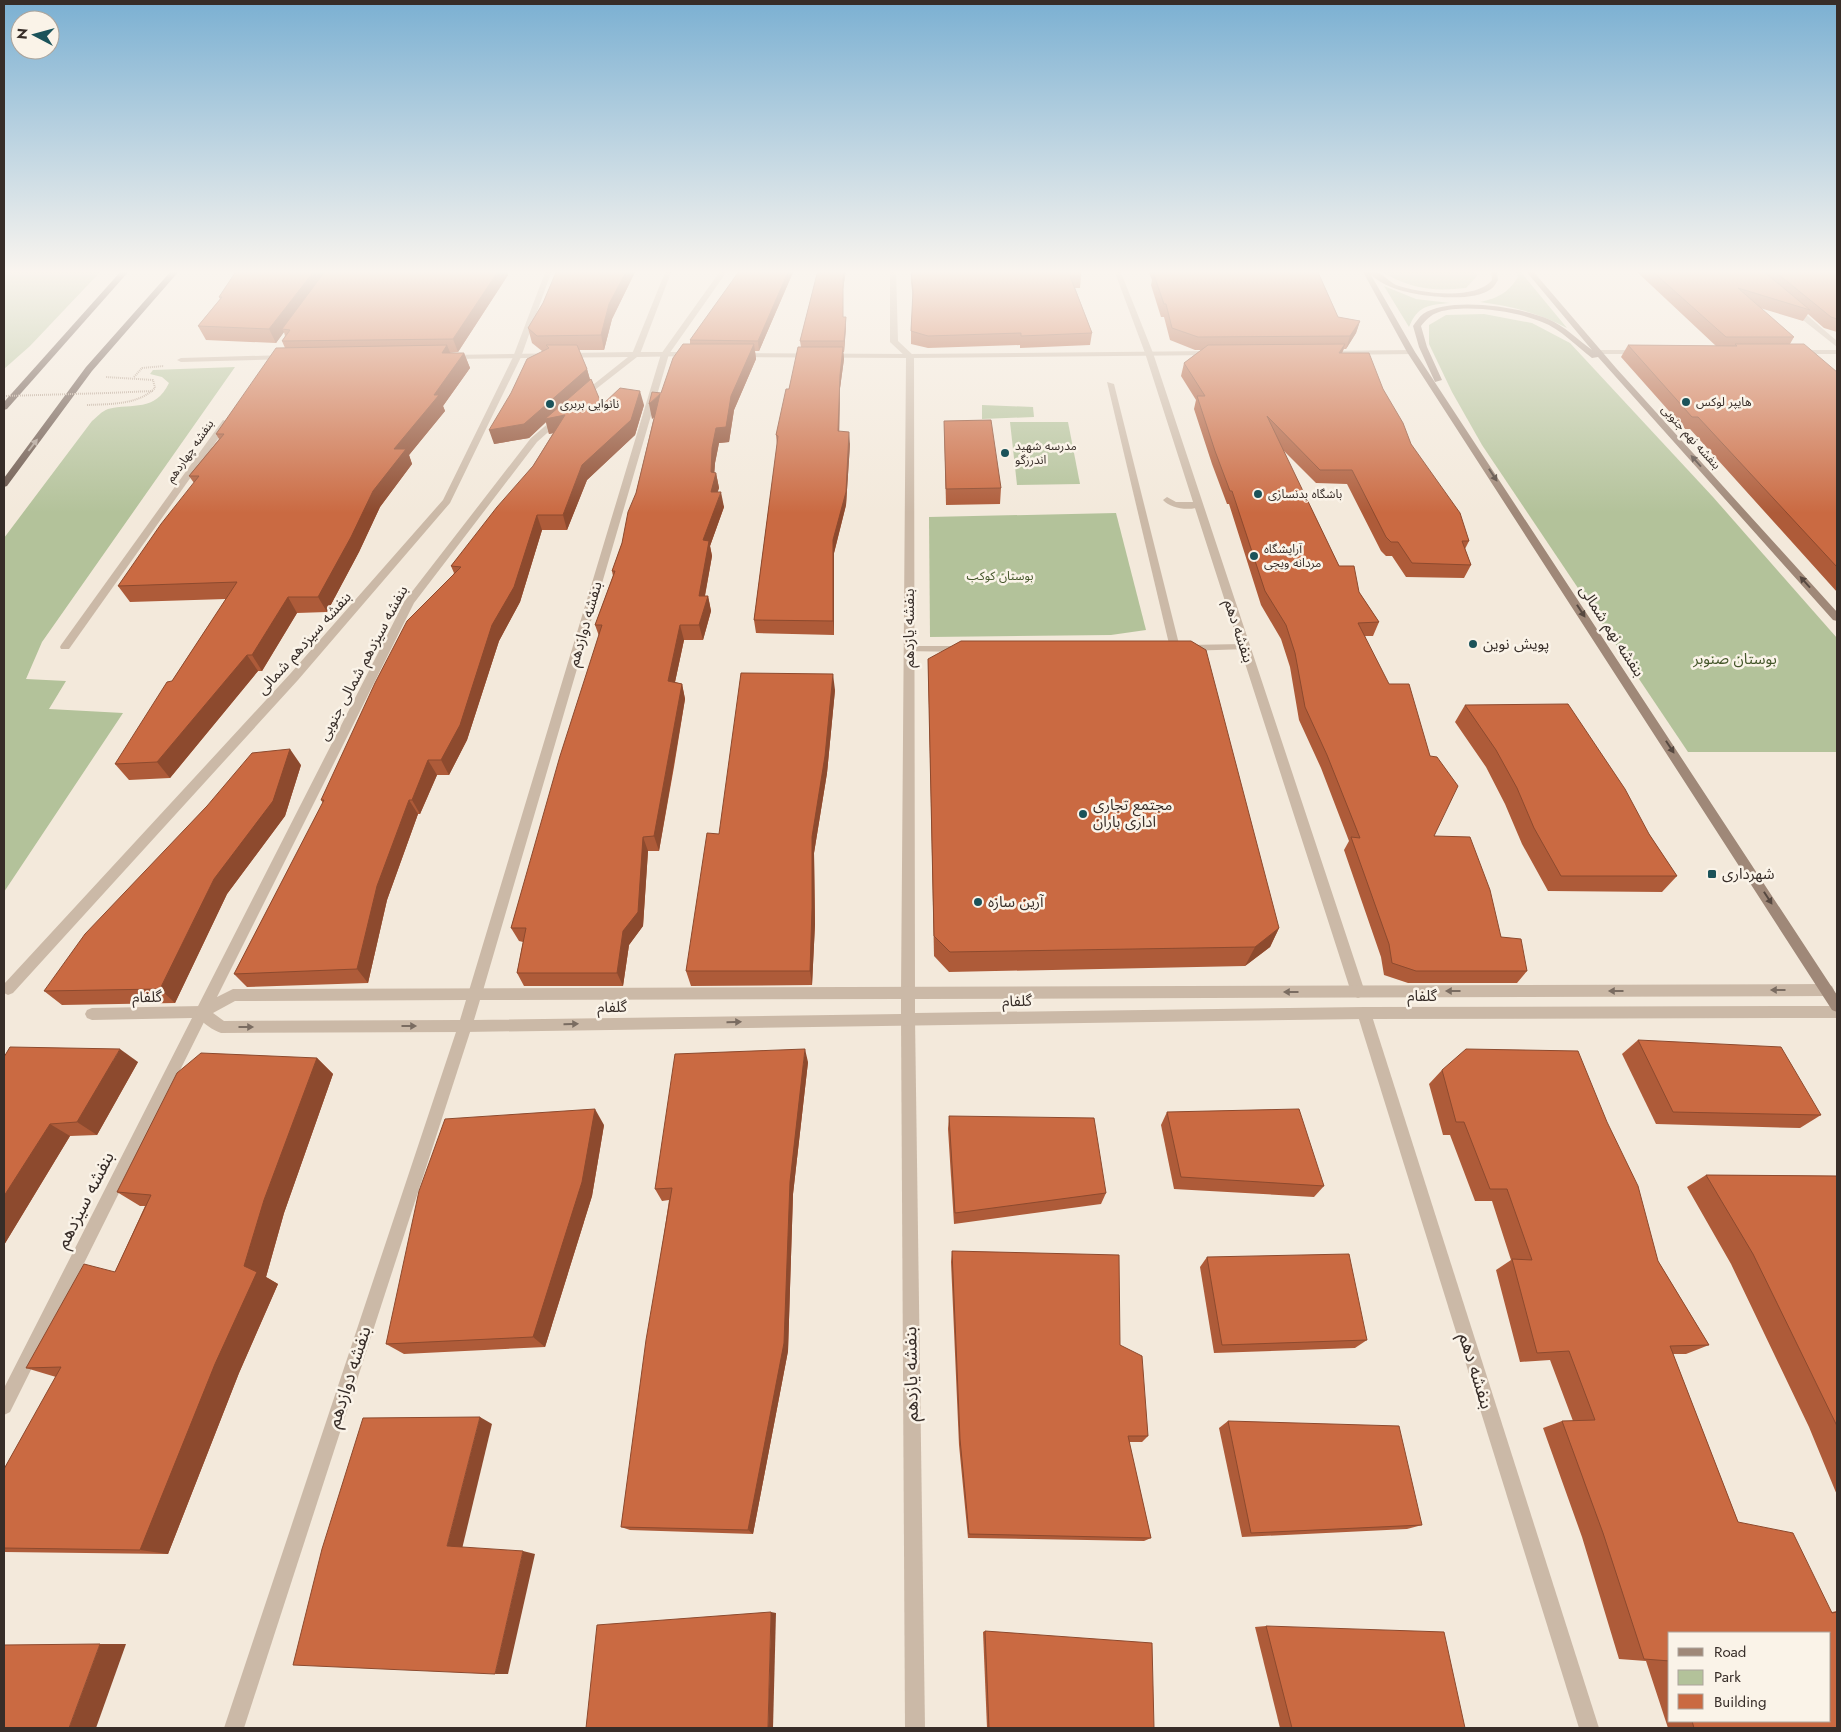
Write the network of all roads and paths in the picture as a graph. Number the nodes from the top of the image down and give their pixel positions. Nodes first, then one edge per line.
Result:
1 (54, 351) edge
2 (105, 351) edge
3 (277, 351) edge
4 (519, 351) edge
5 (637, 351) edge
6 (667, 351) edge
7 (904, 351) edge
8 (1148, 351) edge
9 (1425, 351) edge
10 (1587, 351) edge
11 (1411, 352) joint
12 (1597, 352) joint
13 (1647, 352) edge
14 (1787, 352) edge
15 (1837, 352) edge
16 (1226, 353) edge
17 (1314, 353) edge
18 (636, 354) junction
19 (665, 354) junction
20 (704, 354) edge
21 (1149, 354) junction
22 (734, 355) edge
23 (910, 356) junction
24 (272, 357) junction
25 (291, 357) edge
26 (438, 357) edge
27 (517, 357) junction
28 (181, 360) joint
29 (266, 365) edge
30 (89, 369) junction
31 (1613, 370) junction
32 (134, 378) junction
33 (1110, 384) dead end
34 (154, 391) junction
35 (4, 396) edge
36 (4, 407) edge
37 (61, 407) junction
38 (232, 414) edge
39 (1476, 449) junction
40 (4, 484) edge
41 (1166, 500) dead end
42 (1198, 505) junction
43 (1837, 618) edge
44 (65, 647) dead end
45 (1244, 647) junction
46 (909, 649) junction
47 (976, 649) edge
48 (8, 989) dead end
49 (1827, 990) junction
50 (1358, 992) junction
51 (908, 993) junction
52 (476, 994) junction
53 (1837, 1006) edge
54 (202, 1012) junction
55 (1837, 1012) edge
56 (1364, 1013) junction
57 (92, 1014) dead end
58 (908, 1019) junction
59 (465, 1026) junction
60 (4, 1406) edge
61 (234, 1728) edge
62 (915, 1728) edge
63 (1589, 1728) edge

1 - 36 highway
2 - 30 highway
3 - 24 street
4 - 27 street, بنفشه سیزدهم شمالی
5 - 18 street
6 - 19 street, بنفشه دوازدهم
7 - 23 street
8 - 21 street, بنفشه دهم
9 - 39 main road
10 - 31 main road
11 - 17 street
11 - 39 main road, بنفشه نهم شمالی
12 - 13 street
12 - 31 main road, بنفشه نهم جنوبی
14 - 15 street
16 - 21 street
18 - 19 street
18 - 27 street
18 - 54 street, بنفشه سیزدهم شمالی جنوبی
19 - 20 street
19 - 52 street, بنفشه دوازدهم
21 - 23 street
21 - 42 street, بنفشه دهم
22 - 23 street
23 - 46 street, بنفشه یازدهم
24 - 25 street
24 - 28 street
24 - 29 street
26 - 27 street
27 - 48 street, بنفشه سیزدهم شمالی
28 - 32 path
30 - 32 path
30 - 37 highway
43 -> 31 main road, بنفشه نهم جنوبی
32 - 34 path
33 - 45 street
34 - 35 path, bridge
34 - 37 path
40 -> 37 highway
38 - 44 street, بنفشه چهاردهم
39 -> 49 main road, بنفشه نهم شمالی
41 - 42 street
42 - 45 street, بنفشه دهم
45 - 50 street, بنفشه دهم
46 - 47 street
46 - 51 street, بنفشه یازدهم
49 -> 50 street, گلفام
49 - 53 main road, بنفشه نهم شمالی
50 -> 51 street, گلفام
50 - 56 street, بنفشه دهم
51 - 52 street, گلفام
51 - 58 street, بنفشه یازدهم
52 - 54 street, گلفام
52 - 59 street, بنفشه دوازدهم
54 - 57 street, گلفام
54 -> 59 street, گلفام
54 - 60 street, بنفشه سیزدهم
55 - 56 street, گلفام
56 - 58 street, گلفام
56 - 63 street, بنفشه دهم
59 -> 58 street, گلفام
58 - 62 street, بنفشه یازدهم
59 - 61 street, بنفشه دوازدهم

